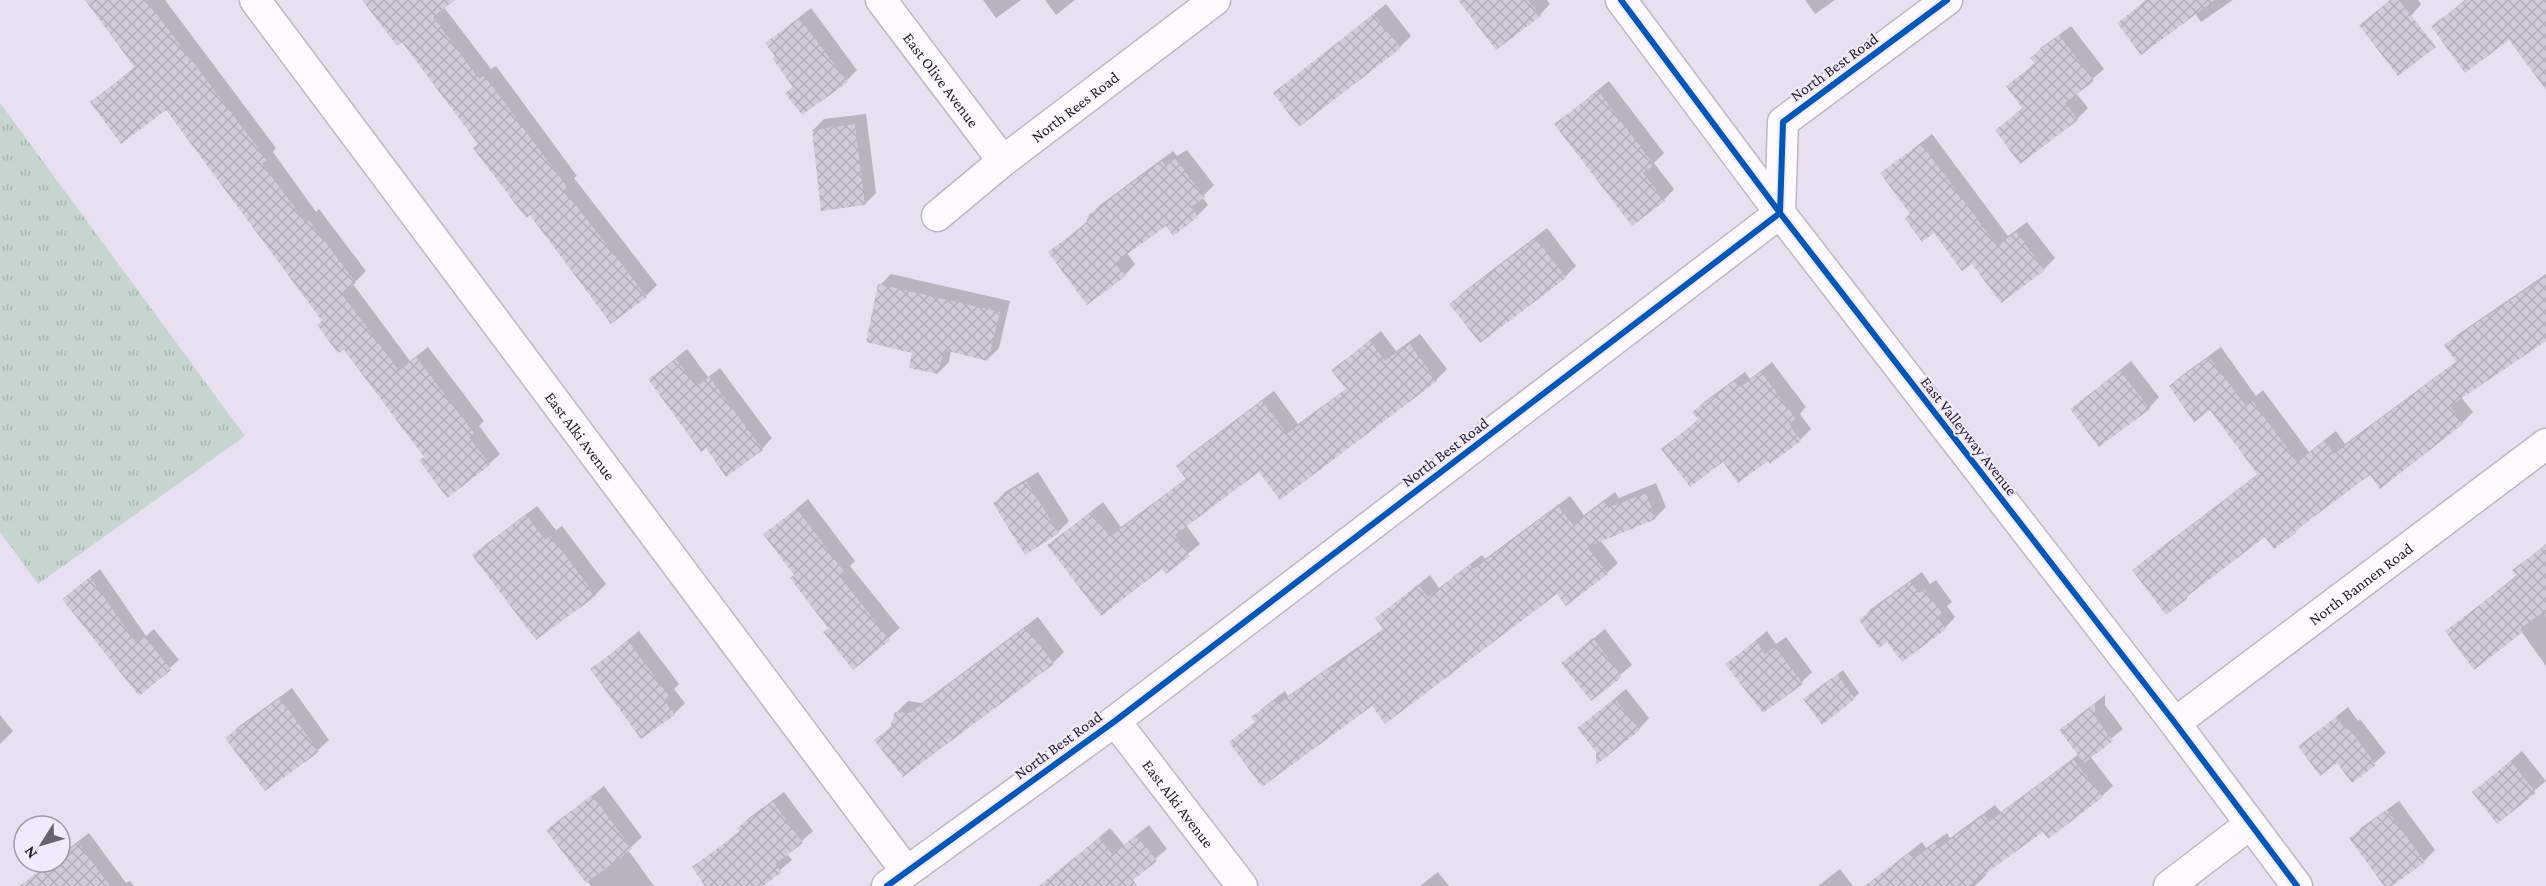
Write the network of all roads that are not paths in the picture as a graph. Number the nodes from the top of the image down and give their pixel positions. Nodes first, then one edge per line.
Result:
1 (255, 0) edge
2 (881, 0) edge
3 (1215, 0) edge
4 (1621, 0) edge
5 (1947, 0) edge
6 (1003, 161) junction
7 (1779, 213) junction
8 (937, 216) dead end
9 (2546, 444) edge
10 (1115, 721) junction
11 (2175, 723) junction
12 (2249, 825) junction
13 (896, 878) edge
14 (1242, 886) edge
15 (2169, 886) edge
16 (2297, 886) edge

1 - 13 street, East Alki Avenue
2 - 6 street, East Olive Avenue
3 - 6 street, North Rees Road
4 - 7 street, East Valleyway Avenue
5 - 7 street, North Best Road
6 - 8 street, North Rees Road
7 - 10 street, North Best Road
7 - 11 street, East Valleyway Avenue
9 - 11 street, North Bannen Road
10 - 13 street, North Best Road
10 - 14 street, East Alki Avenue
11 - 12 street, East Valleyway Avenue
12 - 15 street
12 - 16 street, East Valleyway Avenue

